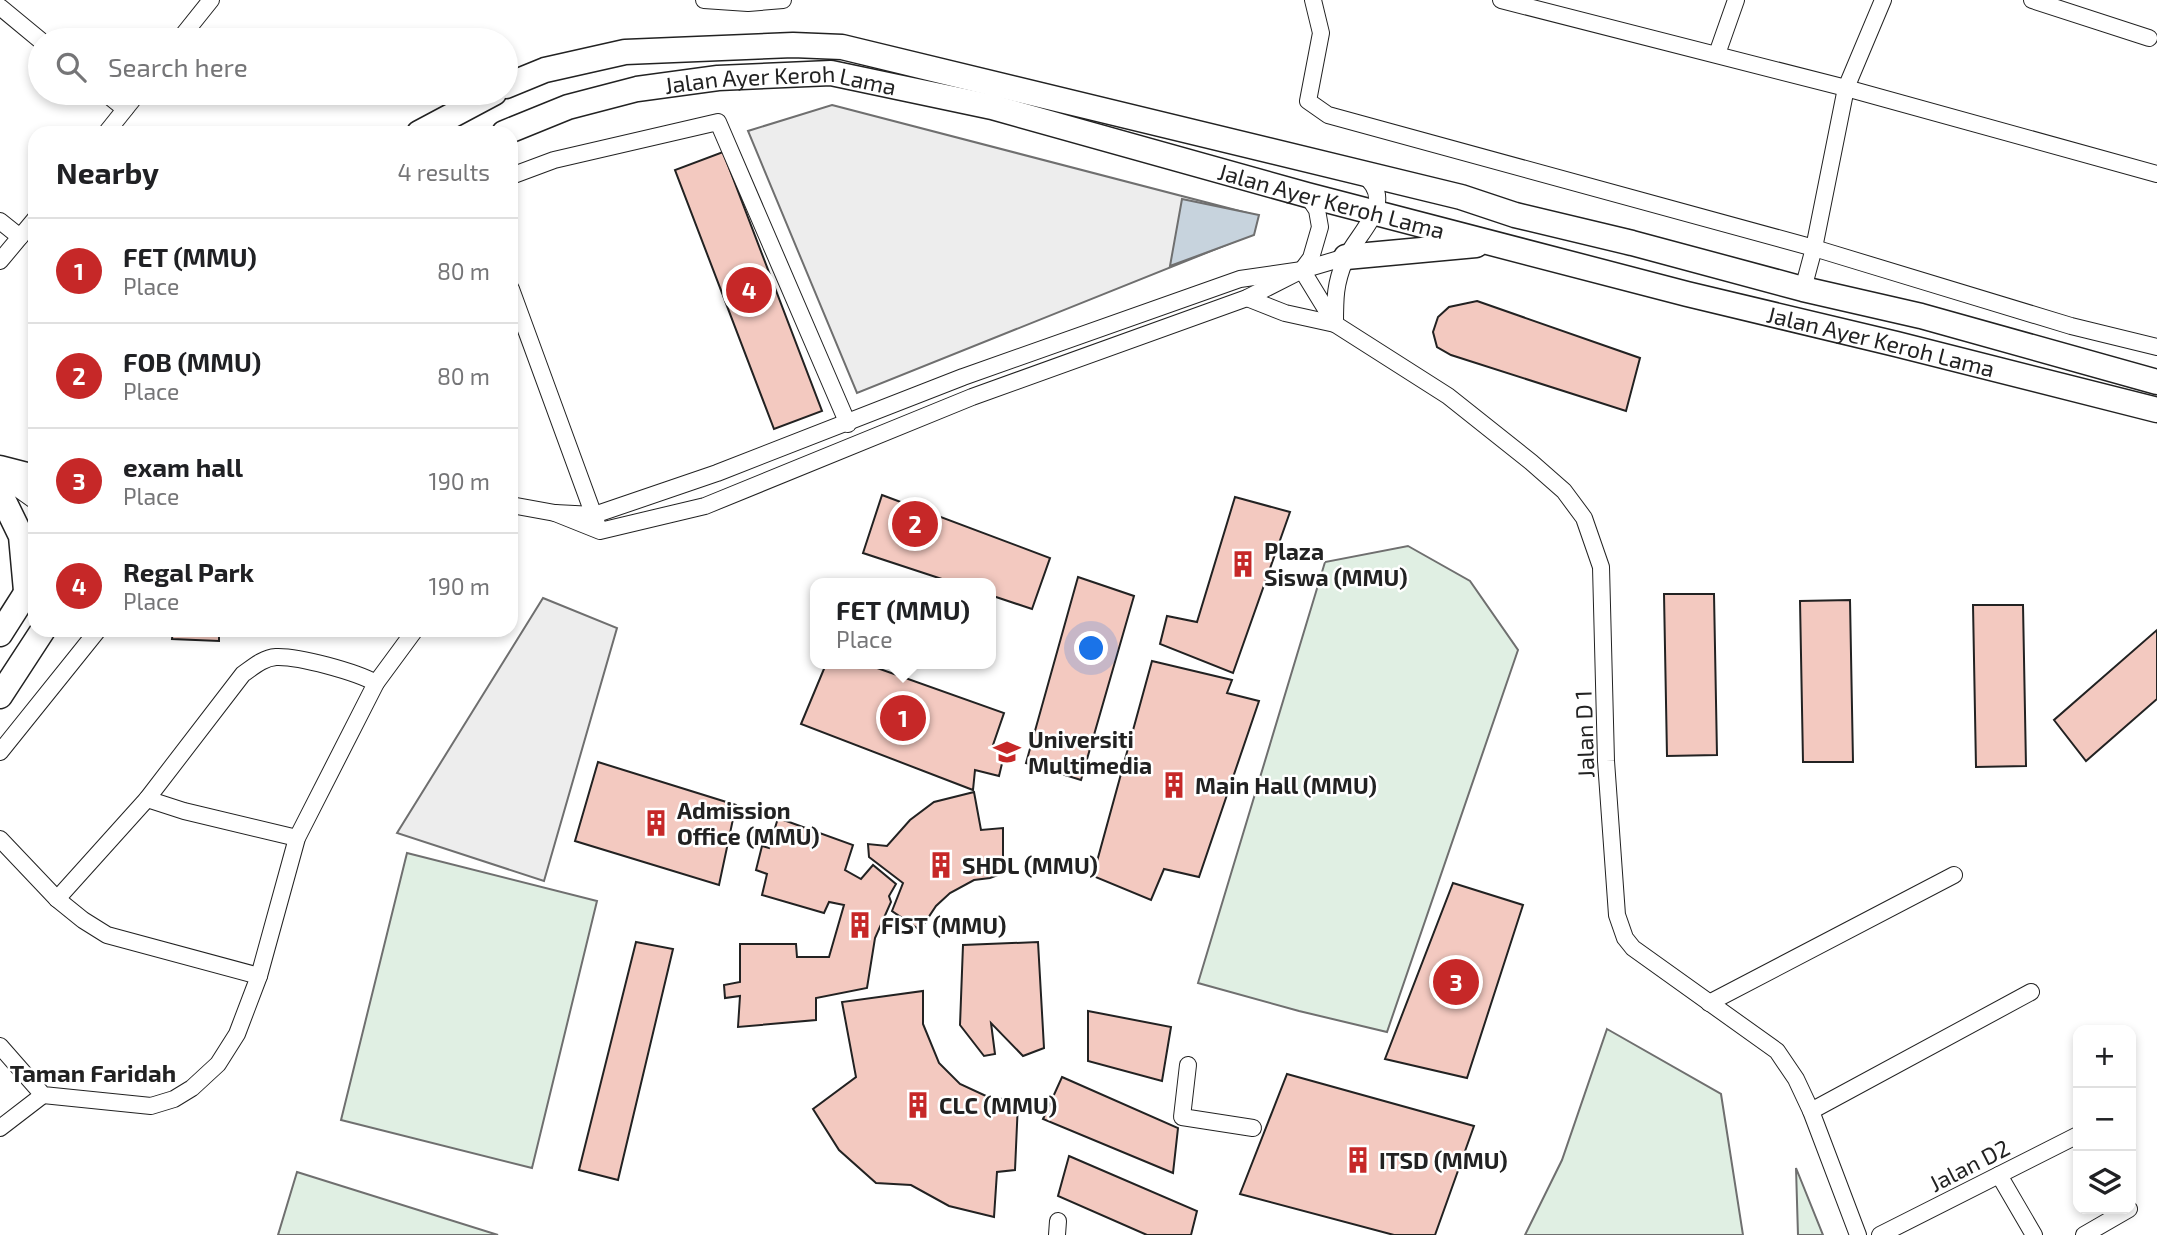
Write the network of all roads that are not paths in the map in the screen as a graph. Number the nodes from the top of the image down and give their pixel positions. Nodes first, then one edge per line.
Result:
1 (211, 0) edge
2 (704, 0) edge
3 (783, 0) edge
4 (1313, 0) edge
5 (1501, 0) edge
6 (1735, 0) edge
7 (1883, 0) edge
8 (2032, 0) edge
9 (0, 7) edge
10 (189, 28) edge
11 (28, 30) edge
12 (2149, 38) dead end
13 (1717, 54) junction
14 (518, 81) edge
15 (1846, 88) junction
16 (120, 105) edge
17 (128, 105) edge
18 (472, 105) edge
19 (125, 109) junction
20 (112, 126) edge
21 (432, 126) edge
22 (518, 127) edge
23 (518, 173) edge
24 (2157, 174) edge
25 (1363, 175) junction
26 (1307, 195) junction
27 (1376, 212) junction
28 (0, 221) edge
29 (28, 227) edge
30 (20, 237) junction
31 (1494, 243) junction
32 (1814, 248) junction
33 (1346, 257) junction
34 (0, 261) edge
35 (1302, 270) junction
36 (1803, 289) junction
37 (1688, 294) junction
38 (1247, 298) junction
39 (518, 308) edge
40 (1335, 324) junction
41 (1896, 344) junction
42 (2157, 347) edge
43 (2157, 382) edge
44 (2157, 410) edge
45 (848, 424) junction
46 (0, 468) edge
47 (28, 475) edge
48 (0, 476) edge
49 (0, 493) edge
50 (28, 496) edge
51 (518, 506) edge
52 (555, 513) junction
53 (594, 515) junction
54 (600, 531) junction
55 (28, 570) edge
56 (28, 590) edge
57 (0, 634) edge
58 (38, 637) edge
59 (92, 637) edge
60 (410, 637) edge
61 (376, 683) junction
62 (0, 696) edge
63 (0, 752) edge
64 (147, 799) junction
65 (296, 838) junction
66 (0, 839) edge
67 (1954, 875) dead end
68 (57, 899) junction
69 (259, 976) junction
70 (2031, 992) dead end
71 (1710, 1003) junction
72 (0, 1046) edge
73 (1188, 1065) dead end
74 (43, 1095) junction
75 (1811, 1111) junction
76 (0, 1128) edge
77 (1253, 1128) dead end
78 (2073, 1138) edge
79 (1999, 1175) junction
80 (2120, 1214) edge
81 (1858, 1235) edge
82 (1881, 1235) edge
83 (2034, 1235) edge
84 (2084, 1235) edge

1 - 10 street
2 - 3 street
4 - 32 street
5 - 13 street
6 - 13 street
7 - 15 street
8 - 12 street
9 - 11 street
13 - 15 street
14 - 25 main road, Jalan Ayer Keroh Lama
15 - 24 street
15 - 32 street
16 - 19 street
17 - 19 street
18 - 21 main road
19 - 20 street
22 - 26 main road, Jalan Ayer Keroh Lama
23 - 45 street
25 - 27 street
25 - 36 main road, Jalan Ayer Keroh Lama
26 - 27 main road, Jalan Ayer Keroh Lama
26 - 35 street
27 - 31 main road, Jalan Ayer Keroh Lama
27 - 33 street
28 - 30 street
29 - 30 street
30 - 34 street
31 - 33 main road
31 - 37 main road, Jalan Ayer Keroh Lama
32 - 36 street
32 - 42 street
33 - 35 street
33 - 40 street
35 - 38 street
35 - 40 street, Jalan D 1
35 - 45 street
36 - 37 main road
36 - 41 main road
36 - 43 main road, Jalan Ayer Keroh Lama
37 - 41 main road, Jalan Ayer Keroh Lama
38 - 40 street
38 - 54 street
39 - 53 street
40 - 71 street, Jalan D 1
41 - 44 main road, Jalan Ayer Keroh Lama
45 - 53 street
46 - 47 main road
48 - 50 street
49 - 55 main road
51 - 52 street
52 - 53 street
52 - 54 street
53 - 54 street
56 - 57 main road
58 - 62 main road
59 - 63 street
60 - 61 street
61 - 64 street
61 - 65 street
64 - 65 street
64 - 68 street
65 - 69 street
66 - 68 street
67 - 71 street
68 - 69 street
69 - 74 street
70 - 75 street
71 - 75 street, Jalan D 1
72 - 74 street
73 - 77 street
74 - 76 street
75 - 81 street, Jalan D 1
78 - 79 street, Jalan D2
79 - 82 street, Jalan D2
79 - 83 street
80 - 84 street

